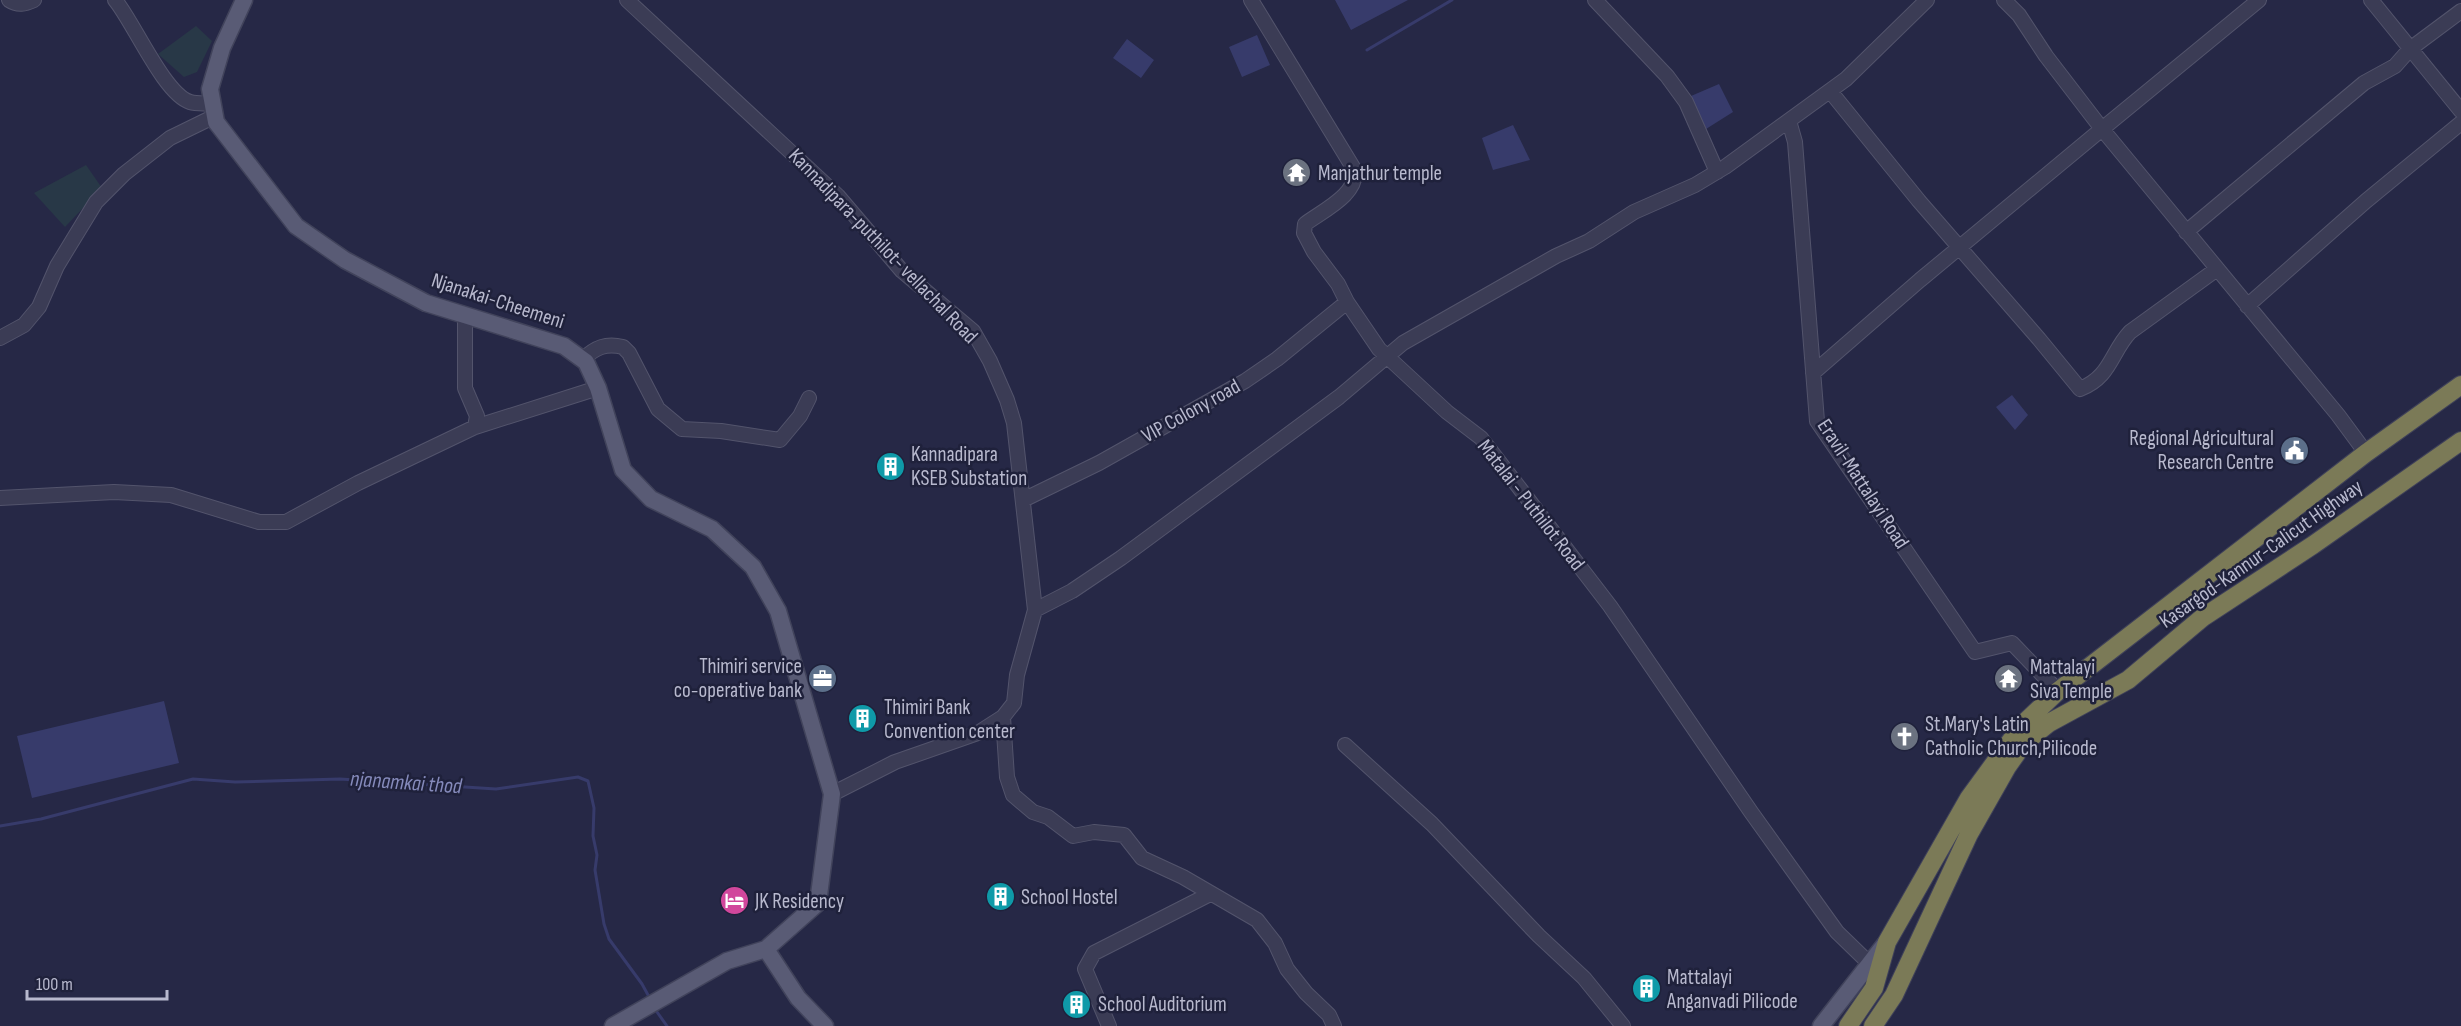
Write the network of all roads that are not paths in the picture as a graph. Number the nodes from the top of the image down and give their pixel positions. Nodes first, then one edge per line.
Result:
1 (9, 0) edge
2 (34, 0) edge
3 (115, 0) edge
4 (244, 0) edge
5 (627, 0) edge
6 (1251, 0) edge
7 (1595, 0) edge
8 (1927, 0) edge
9 (2004, 0) edge
10 (2259, 0) edge
11 (2371, 0) edge
12 (2461, 10) edge
13 (2410, 49) junction
14 (1830, 91) junction
15 (214, 110) junction
16 (2461, 111) edge
17 (1789, 121) junction
18 (2461, 123) edge
19 (2102, 129) junction
20 (1717, 172) junction
21 (2186, 232) junction
22 (1960, 247) junction
23 (2217, 269) junction
24 (1347, 302) junction
25 (2247, 306) junction
26 (465, 315) junction
27 (0, 338) edge
28 (1386, 357) junction
29 (583, 359) junction
30 (1813, 373) junction
31 (2461, 385) edge
32 (598, 388) junction
33 (809, 398) dead end
34 (475, 427) junction
35 (2461, 441) edge
36 (2366, 453) junction
37 (0, 498) edge
38 (1023, 500) junction
39 (1035, 610) junction
40 (2058, 691) junction
41 (1003, 717) junction
42 (1345, 745) dead end
43 (831, 794) junction
44 (1210, 894) junction
45 (1887, 942) junction
46 (766, 949) junction
47 (1870, 964) junction
48 (614, 1026) edge
49 (825, 1026) edge
50 (1109, 1026) edge
51 (1334, 1026) edge
52 (1623, 1026) edge
53 (1821, 1026) edge
54 (1848, 1026) edge
55 (1873, 1026) edge

1 - 2 street
3 - 15 street
4 - 15 main road
5 - 38 street, Kannadipara-puthilot- vellachal Road
6 - 24 street, Matalai - Puthilot Road
7 - 20 street
8 - 14 street
9 - 19 street
10 - 19 street
11 - 13 street
12 - 13 street
13 - 16 street
13 - 21 street
14 - 17 street
14 - 22 street
15 - 26 main road, Njanakai-Cheemeni
15 - 27 street
17 - 20 street
17 - 30 street, Eravil-Mattalayi Road
18 - 25 street
19 - 21 street
19 - 22 street
20 - 28 street
21 - 23 street
22 - 23 street
22 - 30 street
23 - 25 street
24 - 28 street, Matalai - Puthilot Road
24 - 38 street, VIP Colony road
25 - 36 street
26 - 29 main road, Njanakai-Cheemeni
26 - 34 street
28 - 39 street
28 - 47 street, Matalai - Puthilot Road
29 - 32 main road
29 - 33 street
30 - 40 street, Eravil-Mattalayi Road
31 - 36 highway, Kasargod-Kannur-Calicut Highway
32 - 34 street
32 - 43 main road
34 - 37 street
35 - 55 highway, Kasargod-Kannur-Calicut Highway
36 - 40 highway, Kasargod-Kannur-Calicut Highway
38 - 39 street, Kannadipara-puthilot- vellachal Road
39 - 41 street, Kannadipara-puthilot- vellachal Road
40 - 45 highway, Kasargod-Kannur-Calicut Highway
41 - 43 street
41 - 44 street
42 - 52 street
43 - 46 main road
44 - 50 street
44 - 51 street
45 - 47 main road, Kasargod-Kannur-Calicut Highway
45 - 54 highway, Kasargod-Kannur-Calicut Highway
46 - 48 main road
46 - 49 main road
47 - 53 main road, Kasargod-Kannur-Calicut Highway

